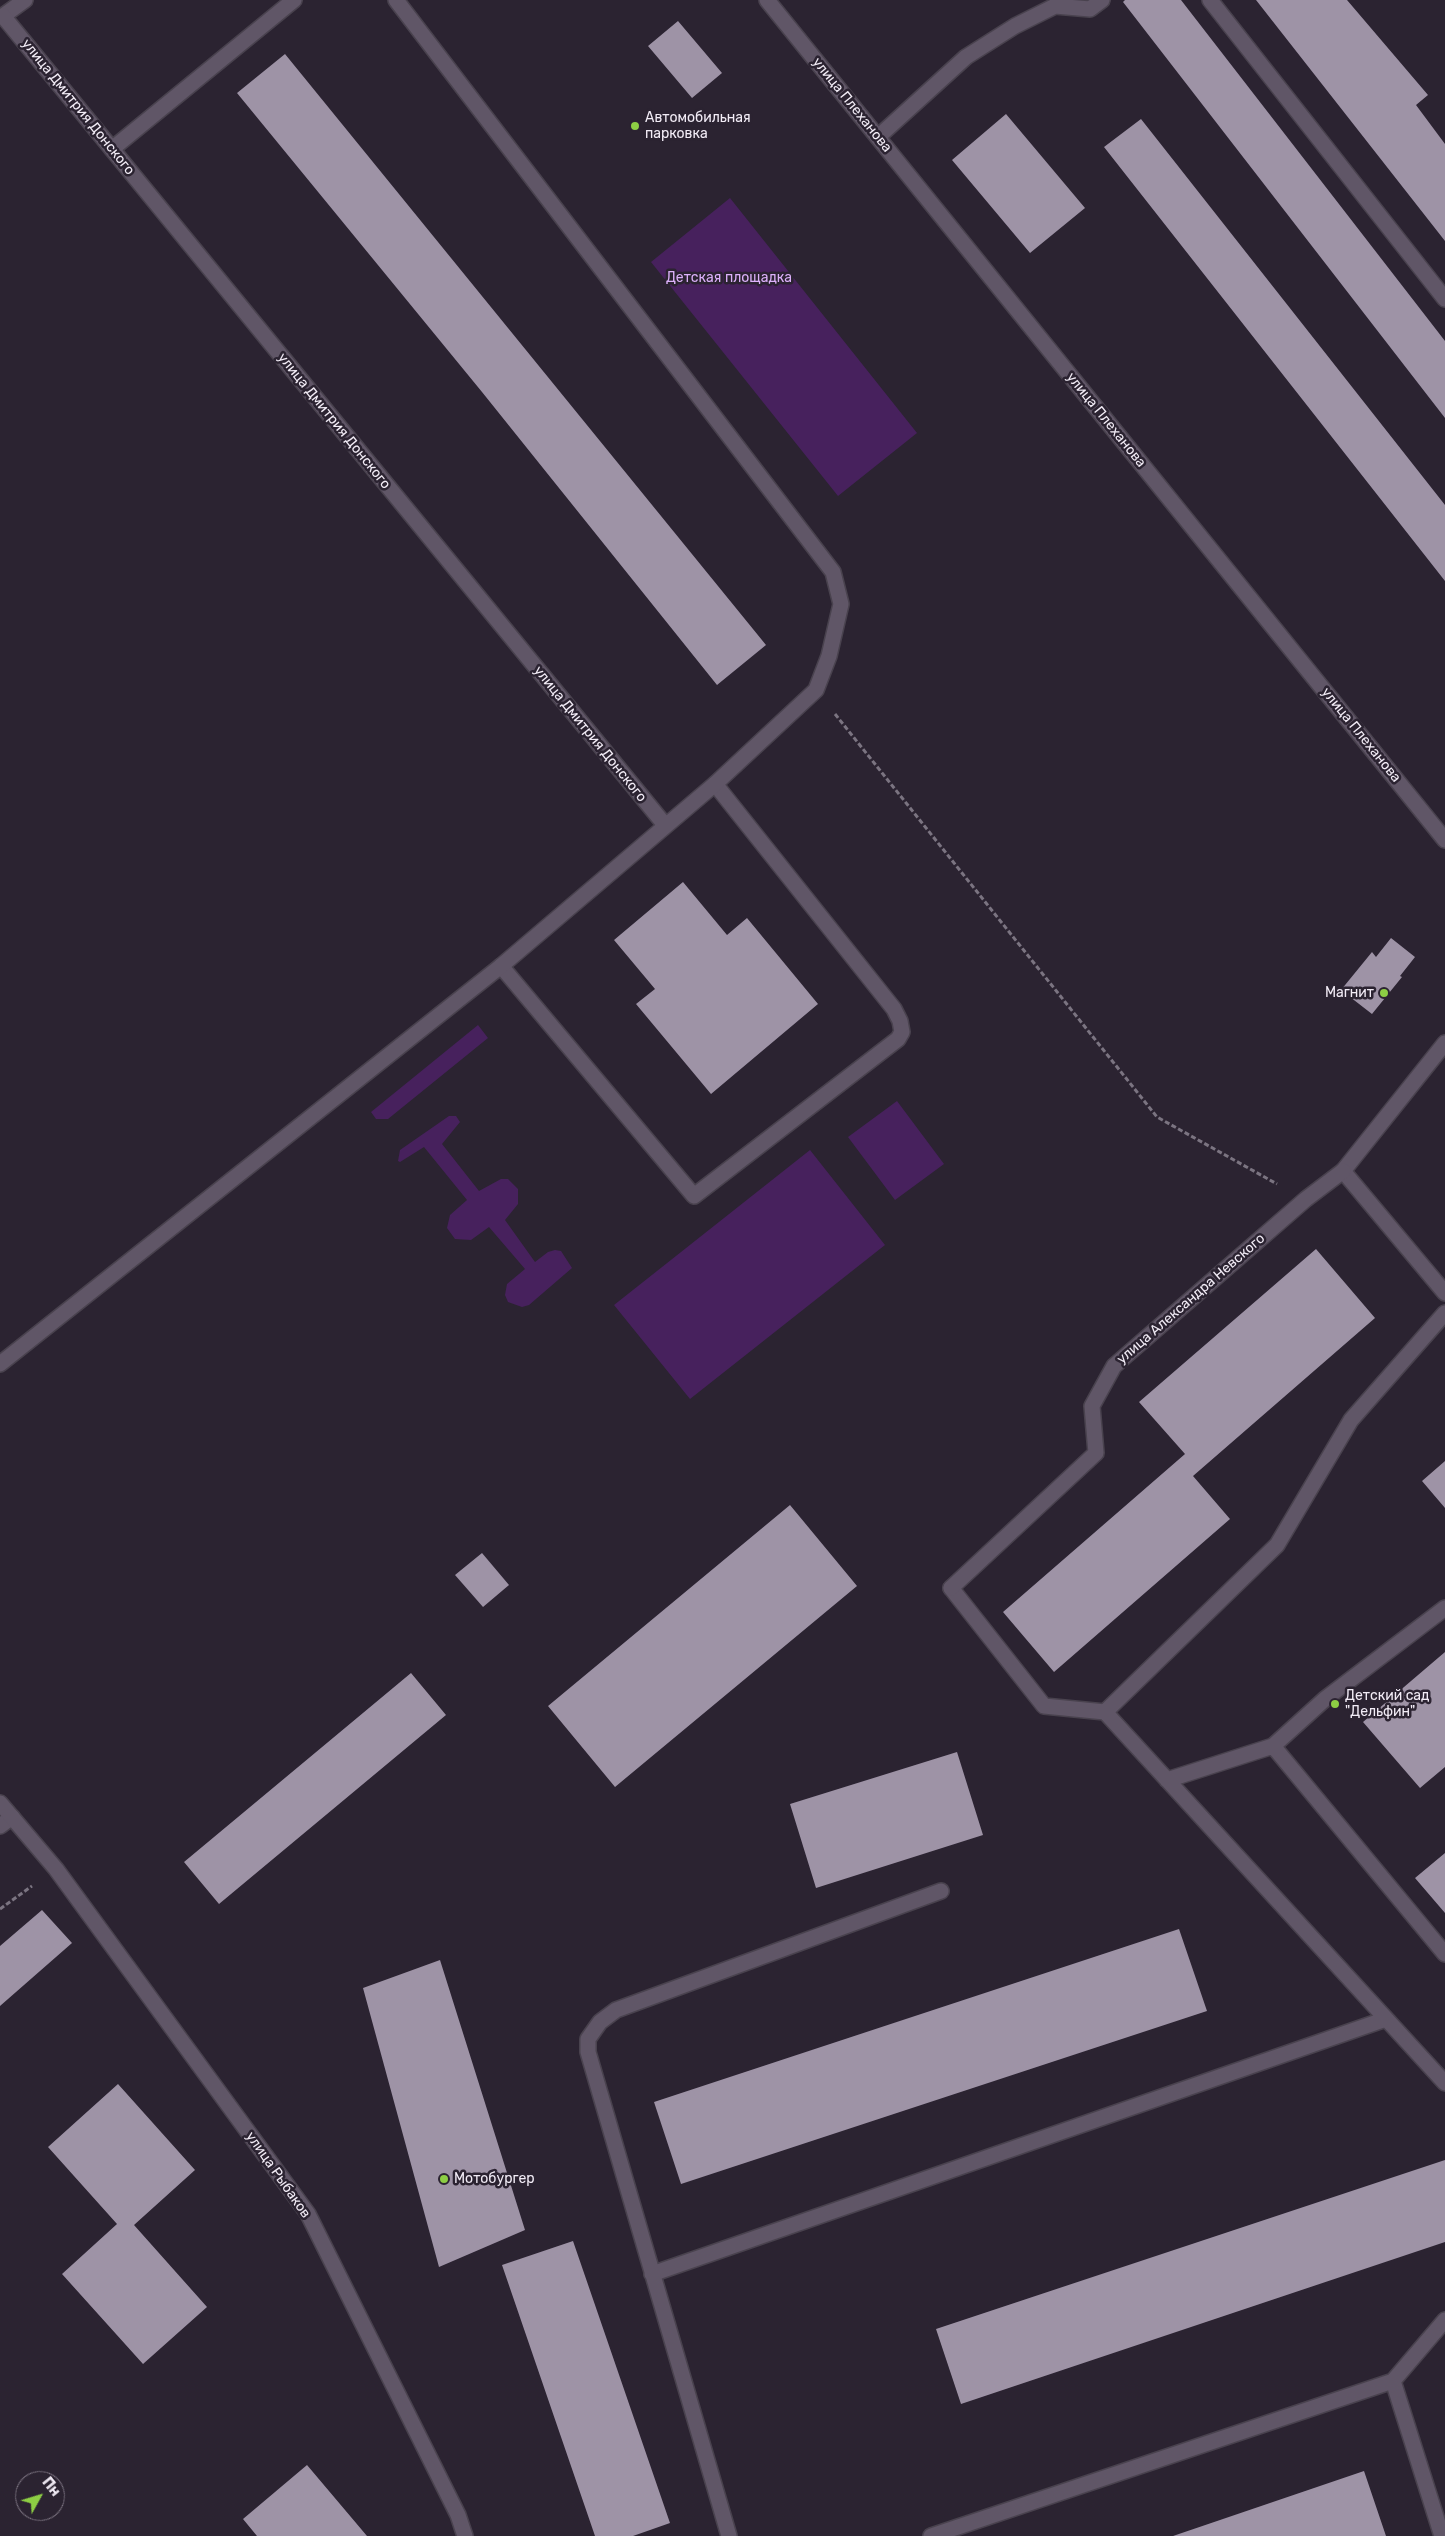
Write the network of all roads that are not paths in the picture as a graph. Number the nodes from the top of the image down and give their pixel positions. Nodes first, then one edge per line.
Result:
1 (25, 0) edge
2 (294, 0) edge
3 (396, 0) edge
4 (767, 0) edge
5 (1102, 0) edge
6 (1210, 0) edge
7 (878, 137) junction
8 (112, 149) junction
9 (1445, 299) edge
10 (715, 784) junction
11 (665, 826) junction
12 (1445, 840) edge
13 (500, 966) junction
14 (1445, 1042) edge
15 (1343, 1171) junction
16 (1445, 1293) edge
17 (1445, 1314) edge
18 (0, 1364) edge
19 (1445, 1608) edge
20 (1105, 1712) junction
21 (1273, 1746) junction
22 (1167, 1780) junction
23 (0, 1804) edge
24 (6, 1822) edge
25 (941, 1891) dead end
26 (1445, 1954) edge
27 (1386, 2019) junction
28 (1445, 2083) edge
29 (652, 2274) junction
30 (1445, 2320) edge
31 (1393, 2381) junction
32 (465, 2536) edge
33 (729, 2536) edge
34 (931, 2536) edge
35 (1442, 2536) edge

1 - 8 street, улица Дмитрия Донского
2 - 8 street
3 - 10 street
4 - 7 street, улица Плеханова
5 - 7 street
6 - 9 street
7 - 12 street, улица Плеханова
8 - 11 street, улица Дмитрия Донского
10 - 11 street
10 - 13 street
11 - 13 street
13 - 18 street
14 - 15 street, улица Александра Невского
15 - 16 street
15 - 20 street, улица Александра Невского
17 - 20 street
19 - 21 street
20 - 22 street
21 - 22 street
21 - 26 street
22 - 27 street
23 - 24 street, улица Рыбаков
24 - 32 street, улица Рыбаков
25 - 29 street
27 - 28 street
27 - 29 street
29 - 33 street
30 - 31 street
31 - 34 street
31 - 35 street

